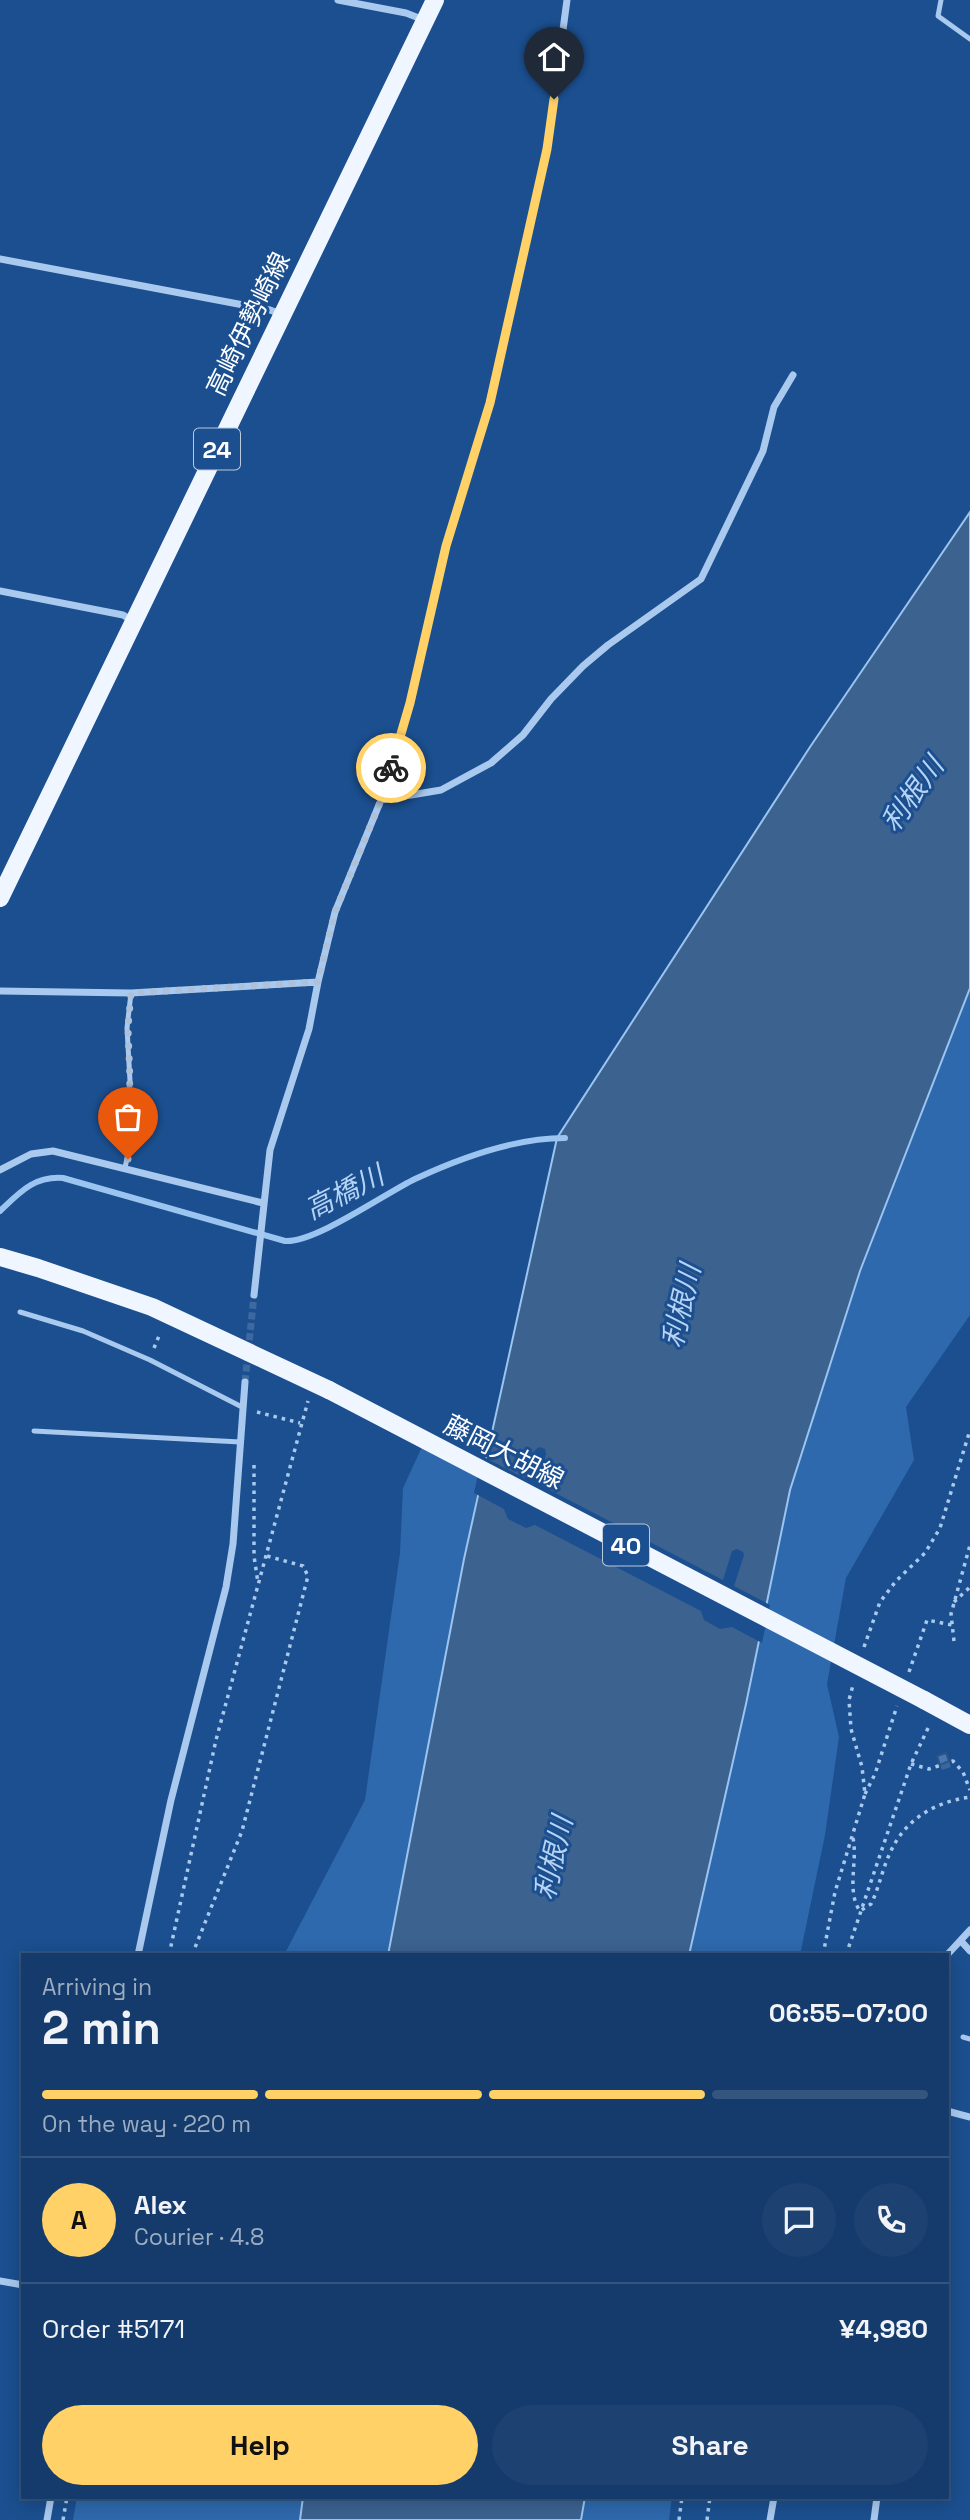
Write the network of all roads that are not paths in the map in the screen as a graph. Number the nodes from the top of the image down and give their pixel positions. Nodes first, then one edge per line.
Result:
1 (338, 0) edge
2 (435, 0) edge
3 (567, 0) edge
4 (941, 0) edge
5 (425, 20) junction
6 (970, 38) edge
7 (0, 259) edge
8 (282, 315) junction
9 (793, 375) dead end
10 (0, 591) edge
11 (134, 621) junction
12 (381, 800) junction
13 (0, 898) edge
14 (318, 982) junction
15 (0, 991) edge
16 (131, 993) junction
17 (125, 1168) junction
18 (0, 1170) edge
19 (263, 1203) junction
20 (0, 1257) edge
21 (254, 1295) tunnel mouth
22 (20, 1312) dead end
23 (245, 1382) tunnel mouth
24 (243, 1407) junction
25 (34, 1431) dead end
26 (240, 1442) junction
27 (970, 1725) edge
28 (970, 1930) edge
29 (961, 1941) junction
30 (970, 1951) edge
31 (138, 1953) edge
32 (949, 1953) edge
33 (949, 2112) edge
34 (970, 2117) edge
35 (0, 2281) edge
36 (21, 2285) edge
37 (51, 2499) edge
38 (774, 2499) edge
39 (877, 2499) edge
40 (47, 2520) edge
41 (770, 2520) edge
42 (874, 2520) edge

1 - 5 street
2 - 5 main road, 高崎伊勢崎線 / 24
3 - 12 street
4 - 6 lane
5 - 8 main road, 高崎伊勢崎線 / 24
7 - 8 street
8 - 11 main road, 高崎伊勢崎線 / 24
9 - 12 street
10 - 11 street
11 - 13 main road, 高崎伊勢崎線 / 24
12 - 14 street
14 - 16 street
14 - 19 street
15 - 16 street
16 - 17 lane
17 - 18 street
17 - 19 street
19 - 21 street
20 - 27 main road, 藤岡大胡線 / 40, bridge
22 - 24 lane
23 - 24 street
24 - 26 street
25 - 26 lane
26 - 31 street
28 - 29 street
29 - 30 street
29 - 32 street
33 - 34 street
35 - 36 street
37 - 40 street
38 - 41 street
39 - 42 street

